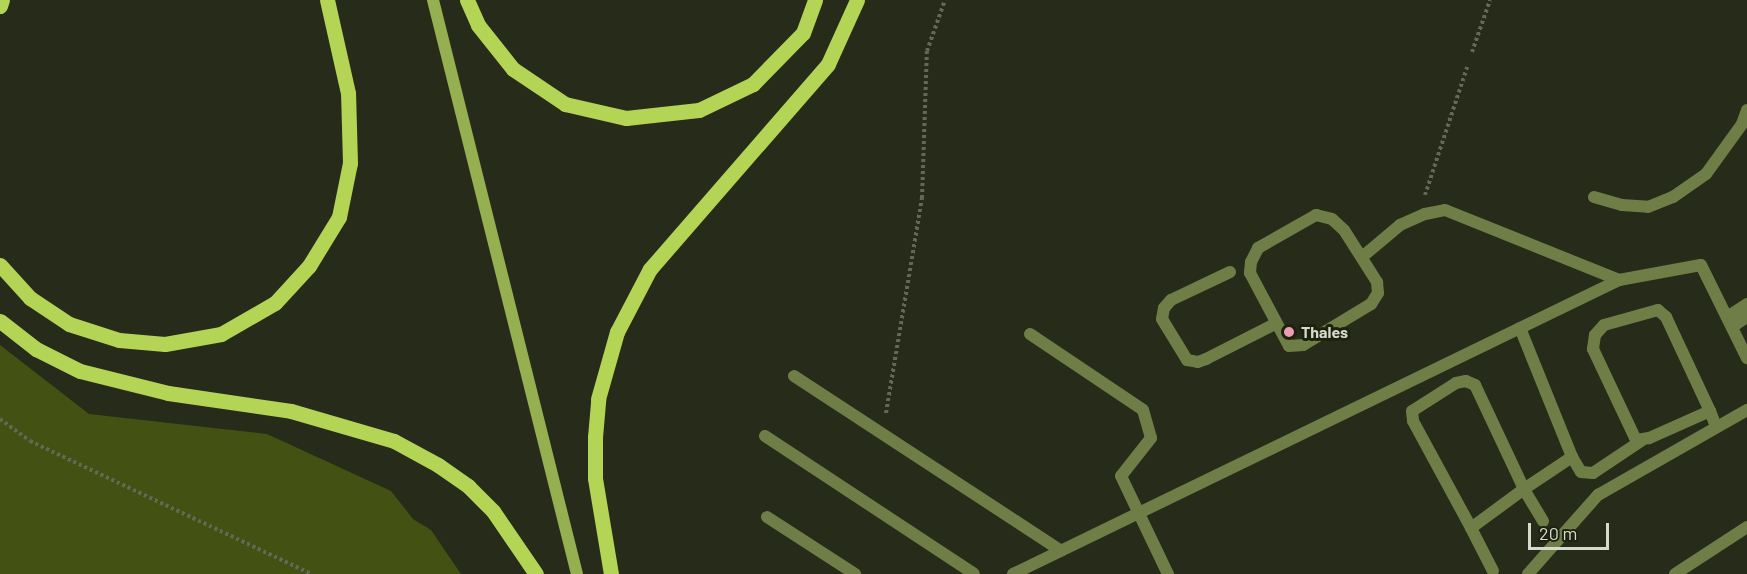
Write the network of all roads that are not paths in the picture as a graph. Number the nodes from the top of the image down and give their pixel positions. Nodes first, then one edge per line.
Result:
1 (2, 0) edge
2 (327, 0) edge
3 (433, 0) edge
4 (467, 0) edge
5 (815, 0) edge
6 (857, 0) edge
7 (0, 6) edge
8 (1747, 110) edge
9 (1594, 197) dead end
10 (1362, 257) junction
11 (0, 265) edge
12 (1230, 272) dead end
13 (1619, 280) junction
14 (1747, 304) edge
15 (1747, 317) edge
16 (0, 321) edge
17 (1729, 322) junction
18 (1275, 324) junction
19 (1520, 328) junction
20 (1030, 334) dead end
21 (1747, 358) edge
22 (794, 376) dead end
23 (1747, 410) edge
24 (1710, 411) junction
25 (1716, 427) junction
26 (765, 436) dead end
27 (1641, 441) junction
28 (1572, 457) junction
29 (1524, 489) junction
30 (1139, 513) junction
31 (767, 517) dead end
32 (1543, 521) dead end
33 (1747, 527) edge
34 (1471, 528) junction
35 (1061, 551) junction
36 (1493, 571) dead end
37 (536, 574) edge
38 (577, 574) edge
39 (611, 574) edge
40 (855, 574) edge
41 (974, 574) edge
42 (1013, 574) edge
43 (1168, 574) edge
44 (1528, 574) edge
45 (1675, 574) edge

1 - 7 main road
2 - 11 main road
3 - 38 main road
4 - 5 main road
6 - 39 main road
8 - 9 street
10 - 13 street
10 - 18 street
10 - 18 street
12 - 18 street
13 - 17 street
13 - 19 street
14 - 17 street
15 - 17 street
16 - 37 main road
17 - 21 street
19 - 28 street
19 - 30 street
20 - 30 street
22 - 35 street
23 - 25 street
24 - 25 street
24 - 27 street
24 - 27 street
25 - 44 street
26 - 41 street
27 - 28 street
28 - 29 street
29 - 32 street
29 - 34 street
29 - 34 street
30 - 35 street
30 - 43 street
31 - 40 street
33 - 45 street
34 - 36 street
35 - 42 street

